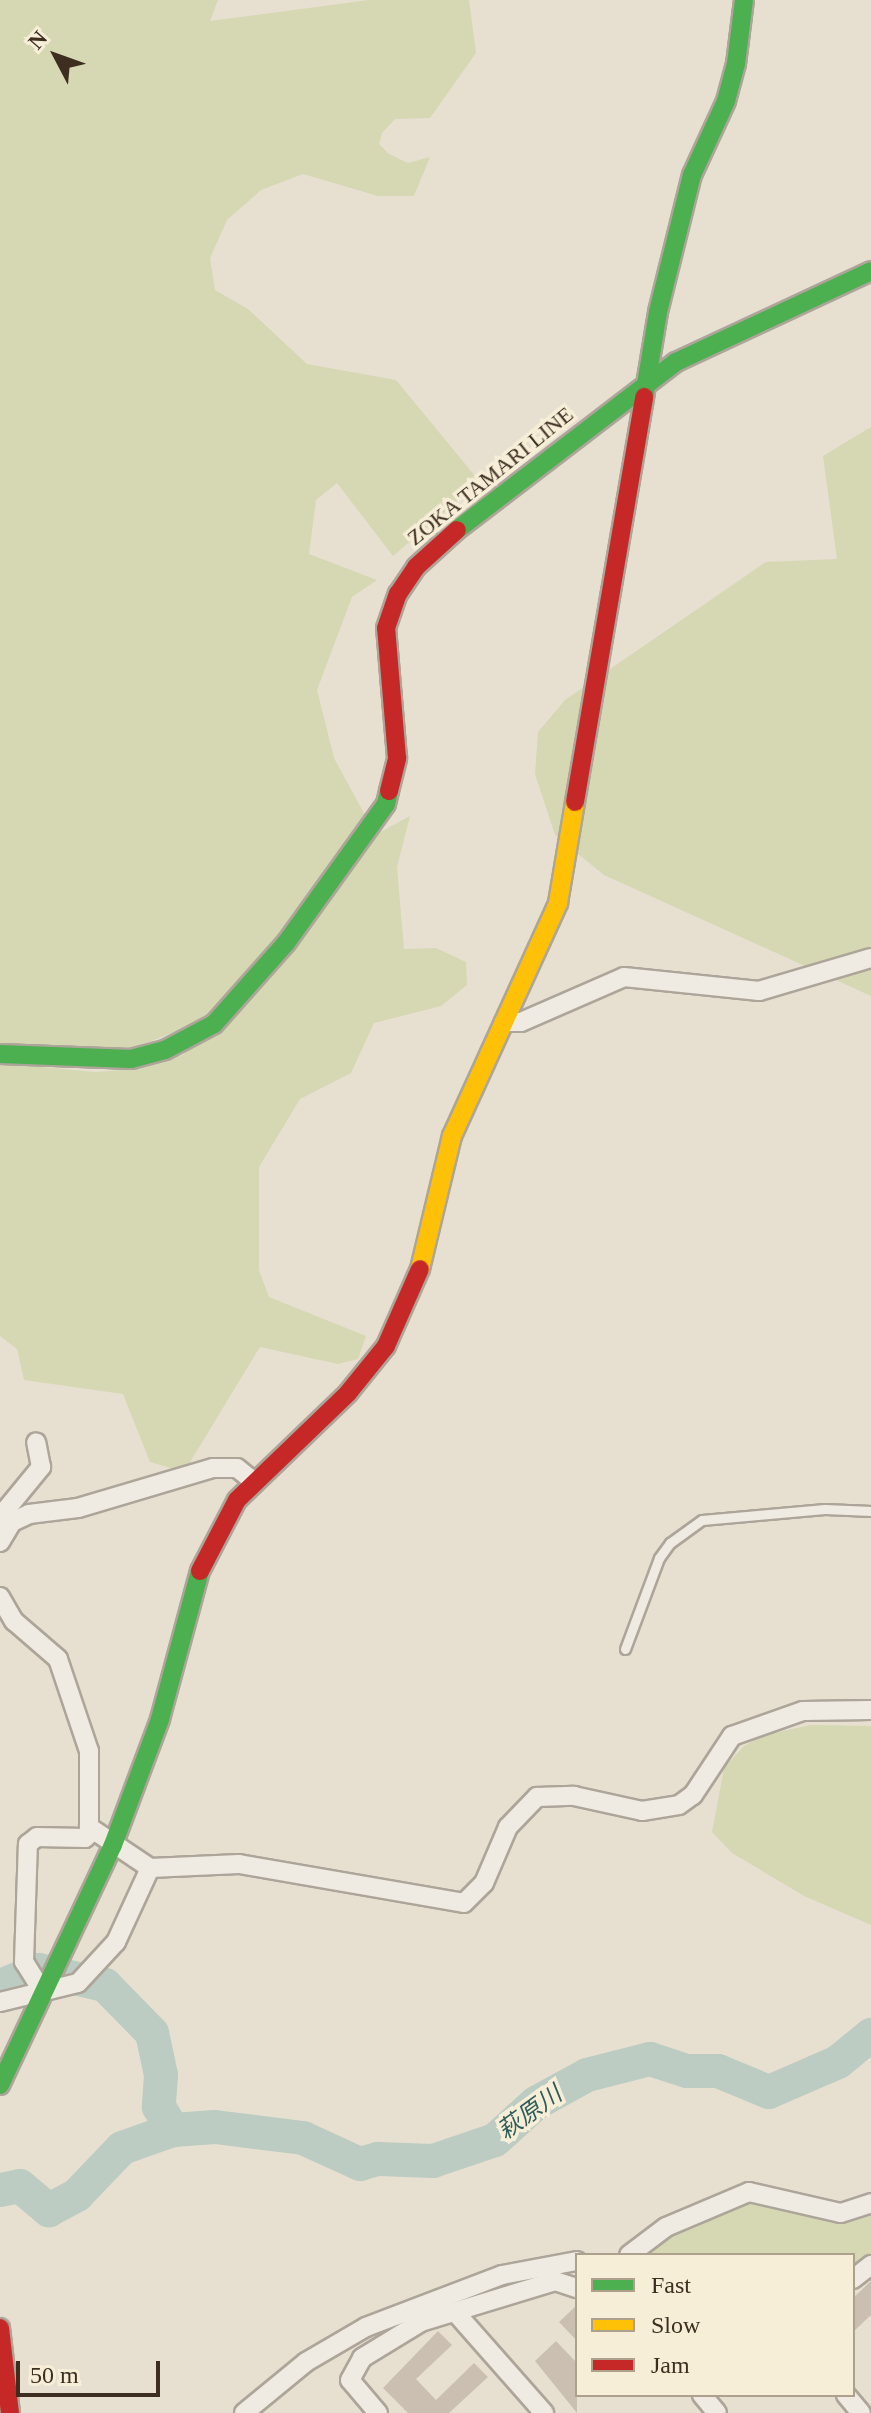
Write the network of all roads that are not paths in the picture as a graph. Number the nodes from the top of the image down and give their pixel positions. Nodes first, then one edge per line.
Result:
1 (744, 0) edge
2 (871, 271) edge
3 (645, 383) junction
4 (871, 958) edge
5 (504, 1022) junction
6 (0, 1054) edge
7 (36, 1442) dead end
8 (254, 1482) junction
9 (871, 1511) edge
10 (0, 1517) edge
11 (0, 1542) edge
12 (0, 1597) edge
13 (625, 1649) dead end
14 (871, 1710) edge
15 (93, 1831) junction
16 (113, 1845) junction
17 (150, 1868) junction
18 (37, 1979) junction
19 (0, 2002) edge
20 (0, 2085) edge
21 (871, 2203) edge
22 (632, 2253) edge
23 (575, 2261) edge
24 (871, 2265) edge
25 (855, 2277) edge
26 (575, 2287) edge
27 (455, 2312) junction
28 (0, 2328) edge
29 (704, 2397) edge
30 (848, 2397) edge
31 (10, 2413) edge
32 (244, 2413) edge
33 (378, 2413) edge
34 (544, 2413) edge
35 (717, 2413) edge
36 (861, 2413) edge

1 - 3 street
2 - 3 street, ZOKA TAMARI LINE
3 - 5 street
3 - 6 street, ZOKA TAMARI LINE
4 - 5 street
5 - 8 street
7 - 10 street
8 - 11 street
8 - 16 street
9 - 13 lane
12 - 15 street
14 - 17 street
15 - 16 street
15 - 18 street
16 - 17 street
16 - 18 street
17 - 18 street
18 - 19 street
18 - 20 street
21 - 22 street
23 - 32 street
24 - 25 street
26 - 27 street
27 - 33 street
27 - 34 street
28 - 31 street
29 - 35 street
30 - 36 street

